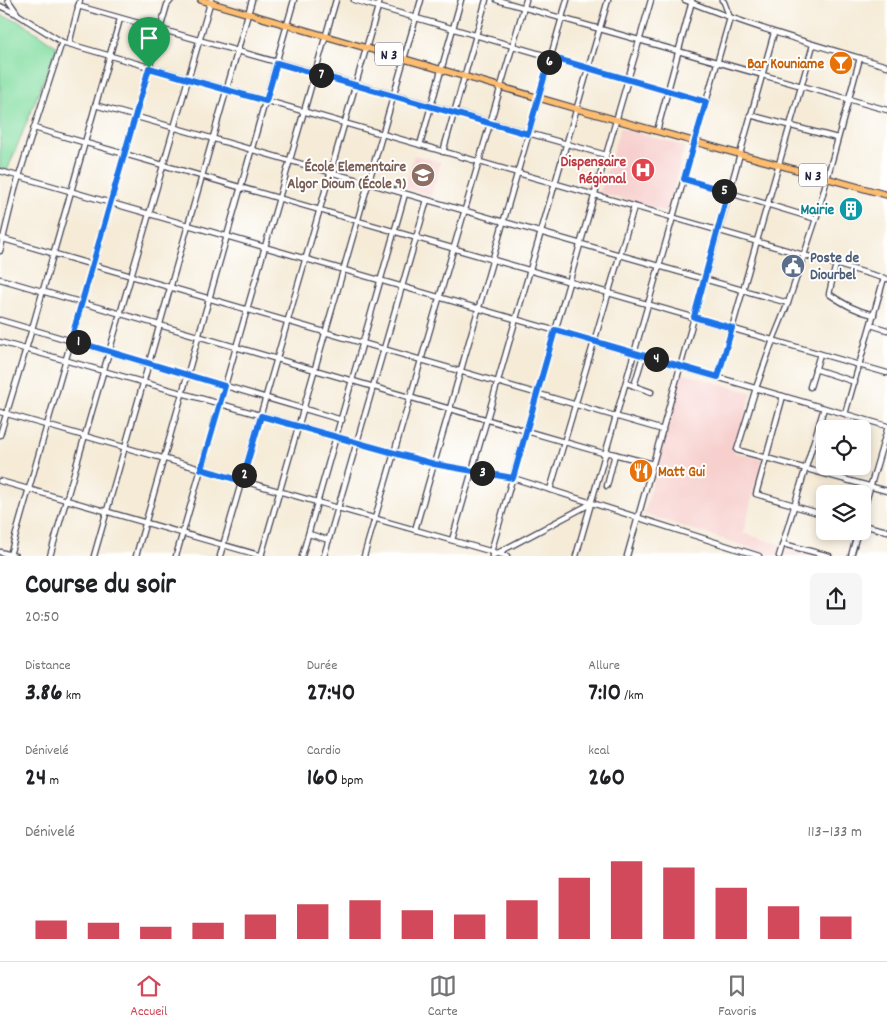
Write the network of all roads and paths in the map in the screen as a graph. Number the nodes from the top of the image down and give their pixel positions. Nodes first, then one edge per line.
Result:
1 (8, 0) edge
2 (80, 0) edge
3 (171, 0) edge
4 (201, 0) edge
5 (252, 0) edge
6 (294, 0) edge
7 (336, 0) edge
8 (354, 0) edge
9 (380, 0) edge
10 (421, 0) edge
11 (461, 0) edge
12 (486, 0) edge
13 (497, 0) edge
14 (526, 0) edge
15 (566, 0) edge
16 (608, 0) edge
17 (651, 0) edge
18 (685, 0) edge
19 (722, 0) edge
20 (210, 1) edge
21 (692, 1) edge
22 (167, 2) edge
23 (0, 6) edge
24 (78, 6) junction
25 (378, 7) junction
26 (524, 8) junction
27 (17, 14) junction
28 (248, 14) junction
29 (416, 18) junction
30 (561, 18) junction
31 (730, 18) junction
32 (120, 19) junction
33 (287, 25) junction
34 (453, 28) junction
35 (600, 29) junction
36 (160, 30) junction
37 (774, 33) junction
38 (476, 35) junction
39 (326, 36) junction
40 (639, 40) junction
41 (199, 41) junction
42 (62, 42) junction
43 (69, 44) junction
44 (814, 44) junction
45 (513, 46) junction
46 (366, 48) junction
47 (237, 52) junction
48 (679, 52) junction
49 (110, 57) junction
50 (550, 57) junction
51 (860, 58) junction
52 (404, 59) junction
53 (717, 62) junction
54 (277, 63) junction
55 (887, 66) edge
56 (149, 68) junction
57 (589, 68) junction
58 (442, 70) junction
59 (315, 74) junction
60 (762, 75) junction
61 (464, 76) junction
62 (188, 79) junction
63 (628, 79) junction
64 (356, 85) junction
65 (802, 86) junction
66 (501, 87) junction
67 (226, 90) junction
68 (668, 91) junction
69 (393, 96) junction
70 (539, 98) junction
71 (848, 99) junction
72 (266, 101) junction
73 (706, 102) junction
74 (95, 105) junction
75 (431, 106) junction
76 (577, 109) junction
77 (887, 110) edge
78 (304, 112) junction
79 (454, 112) junction
80 (750, 115) junction
81 (135, 117) junction
82 (616, 120) junction
83 (490, 123) junction
84 (344, 124) junction
85 (790, 125) junction
86 (34, 128) junction
87 (174, 128) junction
88 (657, 131) junction
89 (528, 134) junction
90 (382, 135) junction
91 (837, 138) junction
92 (212, 139) junction
93 (84, 142) junction
94 (695, 142) junction
95 (567, 144) junction
96 (420, 146) junction
97 (252, 150) junction
98 (442, 152) junction
99 (124, 154) junction
100 (739, 154) junction
101 (606, 155) junction
102 (290, 161) junction
103 (479, 162) junction
104 (163, 165) junction
105 (779, 165) junction
106 (0, 170) edge
107 (331, 172) junction
108 (517, 173) junction
109 (19, 176) junction
110 (202, 176) junction
111 (684, 179) junction
112 (827, 179) junction
113 (368, 183) junction
114 (555, 184) junction
115 (241, 187) junction
116 (71, 191) junction
117 (728, 192) junction
118 (405, 194) junction
119 (594, 195) junction
120 (887, 195) edge
121 (279, 198) junction
122 (427, 200) junction
123 (111, 202) junction
124 (768, 204) junction
125 (634, 207) junction
126 (320, 210) junction
127 (465, 211) junction
128 (149, 214) junction
129 (673, 218) junction
130 (816, 219) junction
131 (357, 221) junction
132 (503, 222) junction
133 (188, 225) junction
134 (394, 231) junction
135 (718, 231) junction
136 (541, 233) junction
137 (227, 236) junction
138 (2, 238) edge
139 (416, 238) junction
140 (757, 242) junction
141 (580, 244) junction
142 (265, 247) junction
143 (454, 248) junction
144 (0, 251) edge
145 (53, 253) junction
146 (620, 255) junction
147 (805, 256) junction
148 (306, 259) junction
149 (492, 259) junction
150 (836, 264) junction
151 (93, 265) junction
152 (659, 266) junction
153 (343, 269) junction
154 (530, 270) junction
155 (131, 276) junction
156 (0, 279) edge
157 (704, 279) junction
158 (886, 279) edge
159 (380, 280) junction
160 (569, 282) junction
161 (402, 286) junction
162 (170, 287) junction
163 (743, 290) junction
164 (42, 291) junction
165 (608, 293) junction
166 (440, 297) junction
167 (209, 298) junction
168 (82, 303) junction
169 (788, 303) junction
170 (648, 304) junction
171 (478, 308) junction
172 (247, 309) junction
173 (120, 314) junction
174 (874, 315) junction
175 (694, 317) junction
176 (516, 319) junction
177 (0, 320) edge
178 (288, 321) junction
179 (159, 325) junction
180 (871, 325) junction
181 (732, 328) junction
182 (32, 329) junction
183 (555, 330) junction
184 (887, 330) edge
185 (325, 332) junction
186 (199, 336) junction
187 (71, 340) junction
188 (773, 340) junction
189 (0, 342) edge
190 (594, 342) junction
191 (364, 343) junction
192 (236, 347) junction
193 (384, 349) junction
194 (26, 350) junction
195 (109, 352) junction
196 (634, 353) junction
197 (820, 354) junction
198 (643, 356) junction
199 (277, 359) junction
200 (421, 360) junction
201 (65, 361) junction
202 (149, 363) junction
203 (859, 365) junction
204 (680, 366) junction
205 (314, 370) junction
206 (815, 370) junction
207 (460, 371) junction
208 (104, 372) junction
209 (887, 373) edge
210 (188, 374) junction
211 (718, 377) junction
212 (353, 381) junction
213 (498, 382) junction
214 (855, 382) junction
215 (143, 383) junction
216 (626, 384) junction
217 (225, 386) junction
218 (634, 386) junction
219 (373, 387) junction
220 (810, 387) dead end
221 (756, 388) junction
222 (651, 392) dead end
223 (537, 393) junction
224 (182, 394) junction
225 (784, 396) junction
226 (266, 397) junction
227 (410, 398) junction
228 (220, 404) junction
229 (576, 405) junction
230 (303, 408) junction
231 (824, 408) junction
232 (450, 409) junction
233 (0, 412) edge
234 (6, 414) junction
235 (845, 414) junction
236 (261, 416) junction
237 (616, 416) junction
238 (342, 420) junction
239 (487, 420) junction
240 (47, 426) junction
241 (298, 426) junction
242 (887, 426) edge
243 (662, 430) junction
244 (887, 430) edge
245 (526, 431) junction
246 (0, 435) edge
247 (85, 436) junction
248 (336, 437) junction
249 (566, 442) junction
250 (357, 443) junction
251 (124, 448) junction
252 (394, 453) junction
253 (606, 453) junction
254 (615, 454) junction
255 (766, 458) junction
256 (164, 459) junction
257 (434, 464) junction
258 (653, 464) junction
259 (201, 469) junction
260 (805, 469) junction
261 (473, 472) junction
262 (513, 478) junction
263 (0, 481) edge
264 (242, 481) junction
265 (864, 485) edge
266 (606, 486) dead end
267 (871, 487) joint
268 (29, 489) junction
269 (550, 490) junction
270 (279, 491) junction
271 (887, 491) edge
272 (66, 500) junction
273 (318, 502) junction
274 (592, 503) junction
275 (794, 506) junction
276 (338, 508) junction
277 (106, 511) junction
278 (816, 512) edge
279 (638, 518) junction
280 (375, 519) junction
281 (146, 523) junction
282 (871, 527) edge
283 (415, 530) junction
284 (887, 531) edge
285 (182, 533) junction
286 (309, 534) junction
287 (329, 540) junction
288 (452, 540) junction
289 (855, 540) edge
290 (783, 544) junction
291 (224, 545) junction
292 (497, 553) junction
293 (7, 554) edge
294 (491, 554) edge
295 (50, 556) edge
296 (94, 556) edge
297 (136, 556) edge
298 (176, 556) edge
299 (220, 556) edge
300 (261, 556) edge
301 (302, 556) edge
302 (324, 556) edge
303 (364, 556) edge
304 (507, 556) edge
305 (576, 556) edge
306 (626, 556) edge
307 (759, 556) edge
308 (780, 556) edge
309 (829, 556) edge
310 (851, 556) edge

1 - 27 street
2 - 24 street
3 - 22 street
4 - 20 main road, N 3
5 - 28 street
6 - 33 street
7 - 39 street
8 - 25 street
9 - 25 street
10 - 29 street
11 - 34 street
12 - 38 street
13 - 26 street
14 - 26 street
15 - 30 street
16 - 35 street
17 - 40 street
18 - 21 street
19 - 31 street
20 - 28 main road, N 3
20 - 41 street
21 - 31 street
21 - 48 street
22 - 36 street
23 - 27 street
24 - 32 street
24 - 43 street
25 - 29 street
25 - 46 street
26 - 30 street
26 - 45 street
27 - 42 street
28 - 33 main road, N 3
28 - 47 street
29 - 34 street
29 - 52 street
30 - 35 street
30 - 50 street
31 - 37 street
31 - 53 street
32 - 36 street
32 - 49 street
33 - 39 main road, N 3
33 - 54 street
34 - 38 street
34 - 58 street
35 - 40 street
35 - 57 street
36 - 41 street
36 - 56 street
37 - 44 street
37 - 60 street
38 - 45 street
38 - 61 street
39 - 46 main road, N 3
39 - 59 street
40 - 48 street
40 - 63 street
41 - 47 street
41 - 62 street
42 - 43 street
42 - 86 street
43 - 49 street
44 - 51 street
44 - 65 street
45 - 50 street
45 - 66 street
46 - 52 main road, N 3
46 - 64 street
47 - 54 street
47 - 67 street
48 - 53 street
48 - 68 street
49 - 56 street
49 - 74 street
50 - 57 street
50 - 70 street
51 - 55 street
51 - 71 street
52 - 58 main road, N 3
52 - 69 street
53 - 60 street
53 - 73 street
54 - 59 street
54 - 72 street
56 - 62 street
56 - 81 street
57 - 63 street
57 - 76 street
58 - 61 main road, N 3
58 - 75 street
59 - 64 street
59 - 78 street
60 - 65 street
60 - 80 street
61 - 66 main road, N 3
61 - 79 street
62 - 67 street
62 - 87 street
63 - 68 street
63 - 82 street
64 - 69 street
64 - 84 street
65 - 71 street
65 - 85 street
66 - 70 main road, N 3
66 - 83 street
67 - 72 street
67 - 92 street
68 - 73 street
68 - 88 street
69 - 75 street
69 - 90 street
70 - 76 main road, N 3
70 - 89 street
71 - 77 street
71 - 91 street
72 - 78 street
72 - 97 street
73 - 94 street
74 - 81 street
74 - 93 street
75 - 79 street
75 - 96 street
76 - 82 main road, N 3
76 - 95 street
78 - 84 street
78 - 102 street
79 - 83 street
79 - 98 street
80 - 85 street
80 - 100 street
81 - 87 street
81 - 99 street
82 - 88 main road, N 3
82 - 101 street
83 - 89 street
83 - 103 street
84 - 90 street
84 - 107 street
85 - 91 street
85 - 105 street
86 - 93 street
86 - 109 street
87 - 92 street
87 - 104 street
88 - 94 main road, N 3
89 - 95 street
89 - 108 street
90 - 96 street
90 - 113 street
91 - 112 street
92 - 97 street
92 - 110 street
93 - 99 street
93 - 116 street
94 - 100 main road, N 3
94 - 111 street
95 - 101 street
95 - 114 street
96 - 98 street
97 - 102 street
97 - 115 street
98 - 103 street
99 - 104 street
99 - 123 street
100 - 105 main road, N 3
100 - 117 street
101 - 119 street
102 - 107 street
102 - 121 street
103 - 108 street
103 - 127 street
104 - 110 street
104 - 128 street
105 - 112 main road, N 3
105 - 124 street
106 - 109 street
107 - 113 street
107 - 126 street
108 - 114 street
108 - 132 street
109 - 116 street
109 - 138 street
110 - 115 street
110 - 133 street
111 - 117 street
111 - 129 street
112 - 120 main road, N 3
112 - 130 street
113 - 118 street
113 - 131 street
114 - 119 street
114 - 136 street
115 - 121 street
115 - 137 street
116 - 123 street
116 - 145 street
117 - 124 street
117 - 135 street
118 - 122 street
118 - 134 street
119 - 125 street
119 - 141 street
121 - 126 street
121 - 142 street
122 - 127 street
122 - 139 street
123 - 128 street
123 - 151 street
124 - 130 street
124 - 140 street
125 - 129 street
125 - 146 street
126 - 131 street
126 - 148 street
127 - 132 street
127 - 143 street
128 - 133 street
128 - 155 street
129 - 135 street
129 - 152 street
130 - 147 street
131 - 134 street
131 - 153 street
132 - 136 street
132 - 149 street
133 - 137 street
133 - 162 street
134 - 139 street
134 - 159 street
135 - 140 street
135 - 157 street
136 - 141 street
136 - 154 street
137 - 142 street
137 - 167 street
138 - 144 street
138 - 145 street
139 - 143 street
139 - 161 street
140 - 147 street
140 - 163 street
141 - 146 street
141 - 160 street
142 - 148 street
142 - 172 street
143 - 149 street
143 - 166 street
145 - 151 street
145 - 164 street
146 - 152 street
146 - 165 street
147 - 150 street
147 - 169 street
148 - 153 street
148 - 178 street
149 - 154 street
149 - 171 street
150 - 158 street
150 - 174 street
151 - 155 street
151 - 168 street
152 - 157 street
152 - 170 street
153 - 159 street
153 - 185 street
154 - 160 street
154 - 176 street
155 - 162 street
155 - 173 street
156 - 164 street
157 - 163 street
157 - 175 street
158 - 174 street
159 - 161 street
159 - 191 street
160 - 165 street
160 - 183 street
161 - 166 street
161 - 193 street
162 - 167 street
162 - 179 street
163 - 169 street
163 - 181 street
164 - 168 street
164 - 182 street
165 - 170 street
165 - 190 street
166 - 171 street
166 - 200 street
167 - 172 street
167 - 186 street
168 - 173 street
168 - 187 street
169 - 188 street
170 - 175 street
170 - 196 street
171 - 176 street
171 - 207 street
172 - 178 street
172 - 192 street
173 - 179 street
173 - 195 street
174 - 180 street
175 - 181 street
175 - 204 street
176 - 183 street
176 - 213 street
177 - 182 street
178 - 185 street
178 - 199 street
179 - 186 street
179 - 202 street
180 - 184 street
180 - 203 street
181 - 188 street
181 - 211 street
182 - 187 street
182 - 194 street
183 - 190 street
183 - 223 street
185 - 191 street
185 - 205 street
186 - 192 street
186 - 210 street
187 - 195 street
187 - 201 street
188 - 197 street
188 - 221 street
189 - 194 street
190 - 196 street
190 - 229 street
191 - 193 street
191 - 212 street
192 - 199 street
192 - 217 street
193 - 200 street
193 - 219 street
194 - 201 street
194 - 234 street
195 - 202 street
195 - 208 street
196 - 198 street
196 - 216 street
197 - 203 street
197 - 206 street
198 - 204 street
198 - 218 street
199 - 205 street
199 - 226 street
200 - 207 street
200 - 227 street
201 - 208 street
201 - 240 street
202 - 210 street
202 - 215 street
203 - 209 street
203 - 214 street
204 - 211 street
204 - 243 street
205 - 212 street
205 - 230 street
206 - 214 street
206 - 220 street
207 - 213 street
207 - 232 street
208 - 215 street
208 - 247 street
210 - 217 street
210 - 224 street
211 - 221 street
212 - 219 street
212 - 238 street
213 - 223 street
213 - 239 street
214 - 235 street
215 - 224 street
215 - 251 street
216 - 218 street
216 - 237 street
217 - 226 street
217 - 228 street
218 - 222 street
219 - 227 street
219 - 250 street
221 - 225 street
221 - 255 street
223 - 229 street
223 - 245 street
224 - 228 street
224 - 256 street
225 - 231 street
225 - 255 street
226 - 230 street
226 - 236 street
227 - 232 street
227 - 252 street
228 - 236 street
228 - 259 street
229 - 237 street
229 - 249 street
230 - 238 street
230 - 241 street
231 - 235 street
231 - 260 street
232 - 239 street
232 - 257 street
233 - 234 street
234 - 240 street
234 - 246 street
235 - 242 street
236 - 241 street
236 - 264 street
237 - 243 street
237 - 253 street
238 - 248 street
239 - 245 street
239 - 261 street
240 - 247 street
240 - 268 street
241 - 248 street
241 - 270 street
243 - 258 street
244 - 267 street
245 - 249 street
245 - 262 street
247 - 251 street
247 - 272 street
248 - 250 street
248 - 273 street
249 - 253 street
249 - 269 street
250 - 252 street
250 - 276 street
251 - 256 street
251 - 277 street
252 - 257 street
252 - 280 street
253 - 254 street
253 - 274 street
254 - 258 street
254 - 266 street
255 - 260 street
255 - 275 street
256 - 259 street
256 - 281 street
257 - 261 street
257 - 283 street
258 - 279 street
259 - 264 street
259 - 285 street
260 - 265 street
260 - 275 street
261 - 262 street
261 - 288 street
262 - 269 street
262 - 294 street
263 - 268 street
264 - 270 street
264 - 291 street
267 - 271 street
268 - 272 street
268 - 293 street
269 - 274 street
270 - 273 street
270 - 300 street
272 - 277 street
272 - 295 street
273 - 276 street
273 - 286 street
274 - 279 street
274 - 292 street
274 - 305 street
275 - 278 street
275 - 290 street
276 - 280 street
276 - 287 street
277 - 281 street
277 - 296 street
279 - 306 street
279 - 307 street
280 - 283 street
280 - 303 street
281 - 285 street
281 - 297 street
282 - 284 street
283 - 288 street
285 - 291 street
285 - 298 street
286 - 287 street
286 - 301 street
287 - 302 street
288 - 294 street
289 - 310 street
290 - 308 street
290 - 309 street
291 - 299 street
291 - 300 street
292 - 294 street
292 - 304 street

